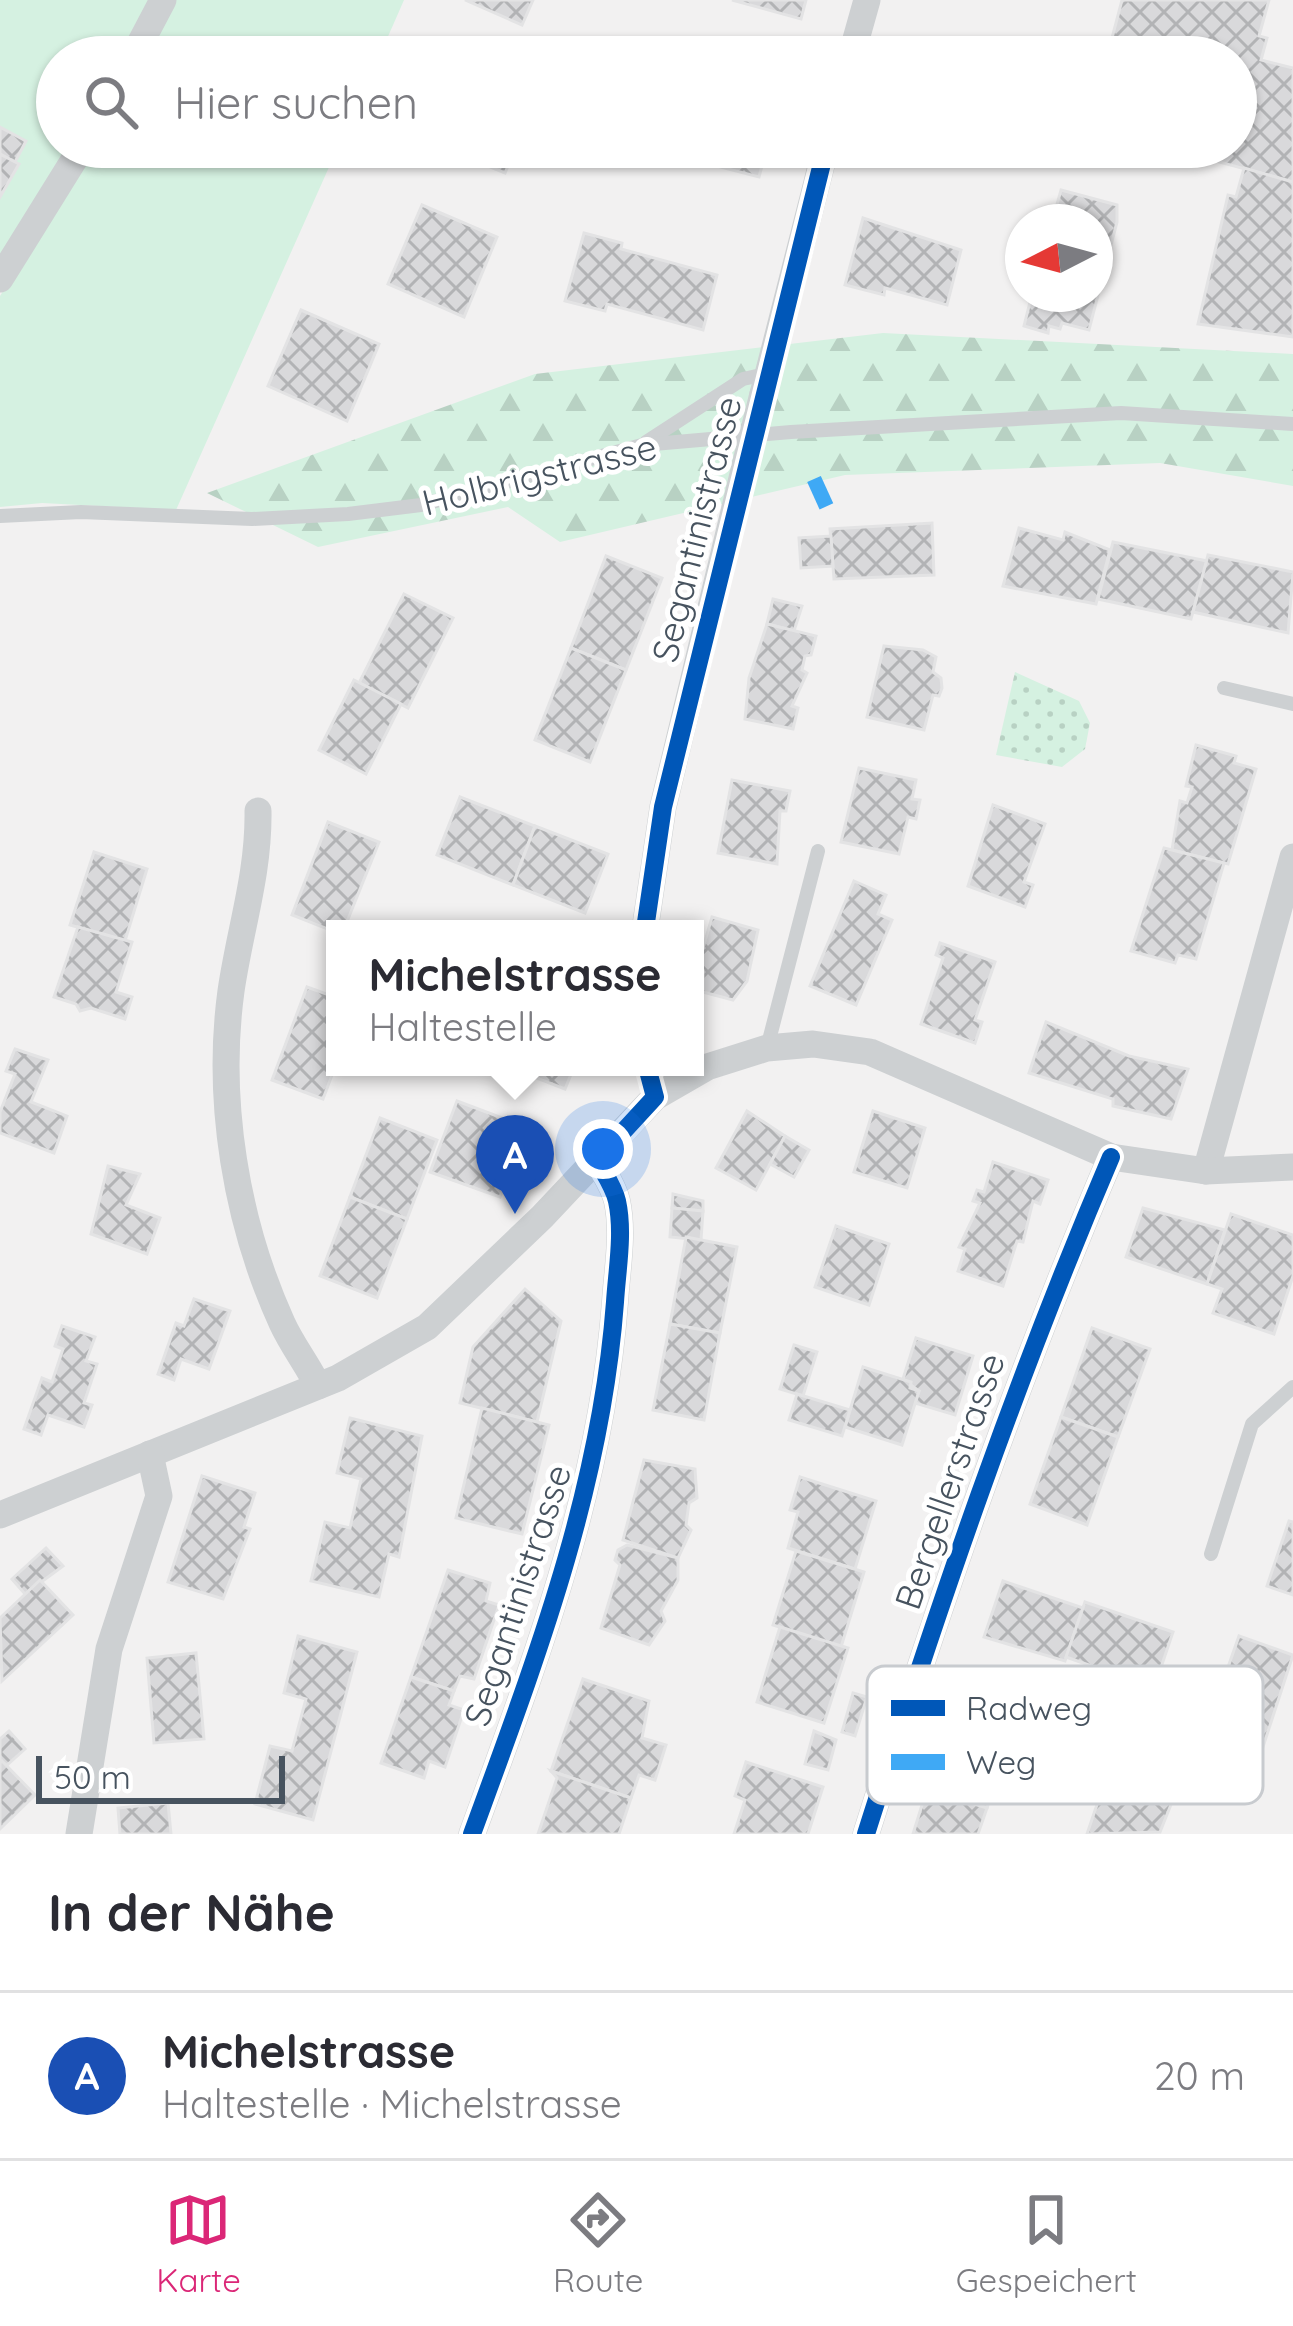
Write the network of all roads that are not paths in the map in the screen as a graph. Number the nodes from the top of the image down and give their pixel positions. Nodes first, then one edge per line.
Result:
1 (163, 0) edge
2 (867, 0) edge
3 (144, 36) edge
4 (857, 36) edge
5 (69, 168) edge
6 (821, 168) edge
7 (0, 279) edge
8 (765, 384) junction
9 (1293, 424) edge
10 (641, 445) junction
11 (0, 516) edge
12 (1224, 688) dead end
13 (1293, 704) edge
14 (258, 811) dead end
15 (818, 851) dead end
16 (1293, 857) edge
17 (646, 920) edge
18 (767, 1048) junction
19 (704, 1069) edge
20 (649, 1076) edge
21 (691, 1076) edge
22 (655, 1097) junction
23 (1111, 1157) junction
24 (597, 1160) junction
25 (1293, 1167) edge
26 (1206, 1171) junction
27 (318, 1386) junction
28 (1293, 1387) edge
29 (150, 1454) junction
30 (0, 1515) edge
31 (1211, 1554) dead end
32 (920, 1666) edge
33 (876, 1804) edge
34 (79, 1834) edge
35 (472, 1834) edge
36 (866, 1834) edge

1 - 3 street
2 - 4 street
5 - 7 street
6 - 8 street, Segantinistrasse
8 - 10 lane
8 - 17 street, Segantinistrasse, bridge
9 - 10 lane, Holbrigstrasse
10 - 11 lane, Holbrigstrasse
12 - 13 lane
14 - 27 street
15 - 18 lane
16 - 26 street
18 - 19 street
18 - 23 street
20 - 22 street
21 - 22 street
22 - 24 street
23 - 26 street
23 - 32 street, Bergellerstrasse
24 - 27 street
24 - 35 street, Segantinistrasse
25 - 26 street
27 - 29 street
28 - 31 lane
29 - 30 street
29 - 34 street
33 - 36 street, Bergellerstrasse

